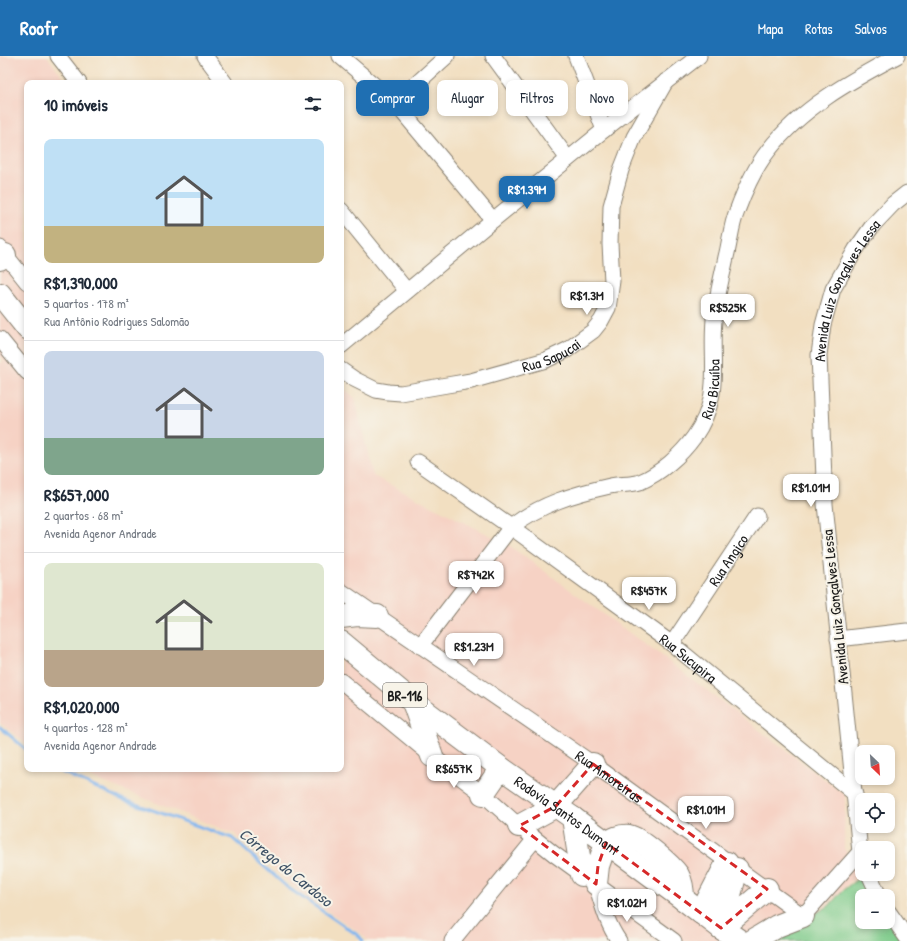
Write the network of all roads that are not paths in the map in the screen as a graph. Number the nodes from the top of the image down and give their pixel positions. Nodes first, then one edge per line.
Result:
1 (58, 56) edge
2 (205, 56) edge
3 (340, 56) edge
4 (493, 56) edge
5 (576, 56) edge
6 (897, 56) edge
7 (695, 57) edge
8 (439, 59) edge
9 (77, 80) edge
10 (223, 80) edge
11 (368, 80) edge
12 (418, 80) edge
13 (666, 81) junction
14 (405, 116) edge
15 (604, 130) junction
16 (568, 159) junction
17 (907, 193) edge
18 (344, 214) edge
19 (493, 220) junction
20 (2, 254) edge
21 (24, 279) edge
22 (407, 291) junction
23 (0, 294) edge
24 (24, 324) edge
25 (0, 339) edge
26 (344, 344) edge
27 (5, 354) edge
28 (24, 370) edge
29 (344, 372) edge
30 (418, 462) dead end
31 (757, 516) dead end
32 (511, 527) junction
33 (344, 593) edge
34 (377, 616) junction
35 (344, 617) edge
36 (907, 631) edge
37 (838, 640) junction
38 (344, 644) edge
39 (672, 644) junction
40 (420, 646) junction
41 (344, 683) edge
42 (414, 702) junction
43 (432, 756) junction
44 (593, 764) junction
45 (501, 768) junction
46 (483, 794) junction
47 (855, 794) joint
48 (565, 812) junction
49 (527, 833) junction
50 (606, 843) junction
51 (855, 860) edge
52 (732, 866) junction
53 (589, 880) junction
54 (767, 889) junction
55 (701, 913) junction
56 (803, 916) junction
57 (895, 921) edge
58 (720, 928) junction
59 (907, 938) edge
60 (452, 941) edge
61 (619, 941) edge
62 (674, 941) edge
63 (740, 941) edge
64 (752, 941) edge

1 - 9 street
2 - 10 street
3 - 11 street
4 - 16 street
5 - 15 street
6 - 32 street, Rua Bicuíba
7 - 13 street
8 - 12 street
13 - 15 street
13 - 29 street, Rua Sapucai
14 - 19 street
15 - 16 street
16 - 19 street
17 - 37 street, Avenida Luiz Gonçalves Lessa
18 - 22 street
19 - 22 street
20 - 21 street
22 - 26 street
23 - 24 highway
25 - 27 street
27 - 28 street
30 - 32 street, Rua Sucupira
31 - 39 street, Rua Angico
32 - 39 street, Rua Sucupira
32 - 40 street, Rua Bicuíba
33 - 34 street, Rua Amoreiras
34 - 35 highway
34 - 40 street, Rua Amoreiras
36 - 37 street
37 - 47 street, Avenida Luiz Gonçalves Lessa
38 - 42 highway, Rodovia Santos Dumont / BR-116
39 - 47 street, Rua Sucupira
40 - 44 street, Rua Amoreiras
41 - 43 street
42 - 43 highway
42 - 45 highway, Rodovia Santos Dumont / BR-116
43 - 46 street
44 - 48 highway
44 - 52 street, Rua Amoreiras
45 - 46 highway
45 - 48 highway, Rodovia Santos Dumont / BR-116
46 - 49 street
48 - 49 highway
48 - 50 highway, Rodovia Santos Dumont / BR-116
48 - 53 highway
49 - 53 street
49 - 60 street
50 - 53 highway
50 - 55 highway
51 - 56 street
52 - 54 street, Rua Amoreiras
52 - 55 highway
52 - 58 highway
53 - 61 street
53 - 62 street
54 - 56 street, Rua Amoreiras
54 - 58 highway
55 - 58 highway
56 - 64 highway
57 - 59 street
58 - 63 highway

